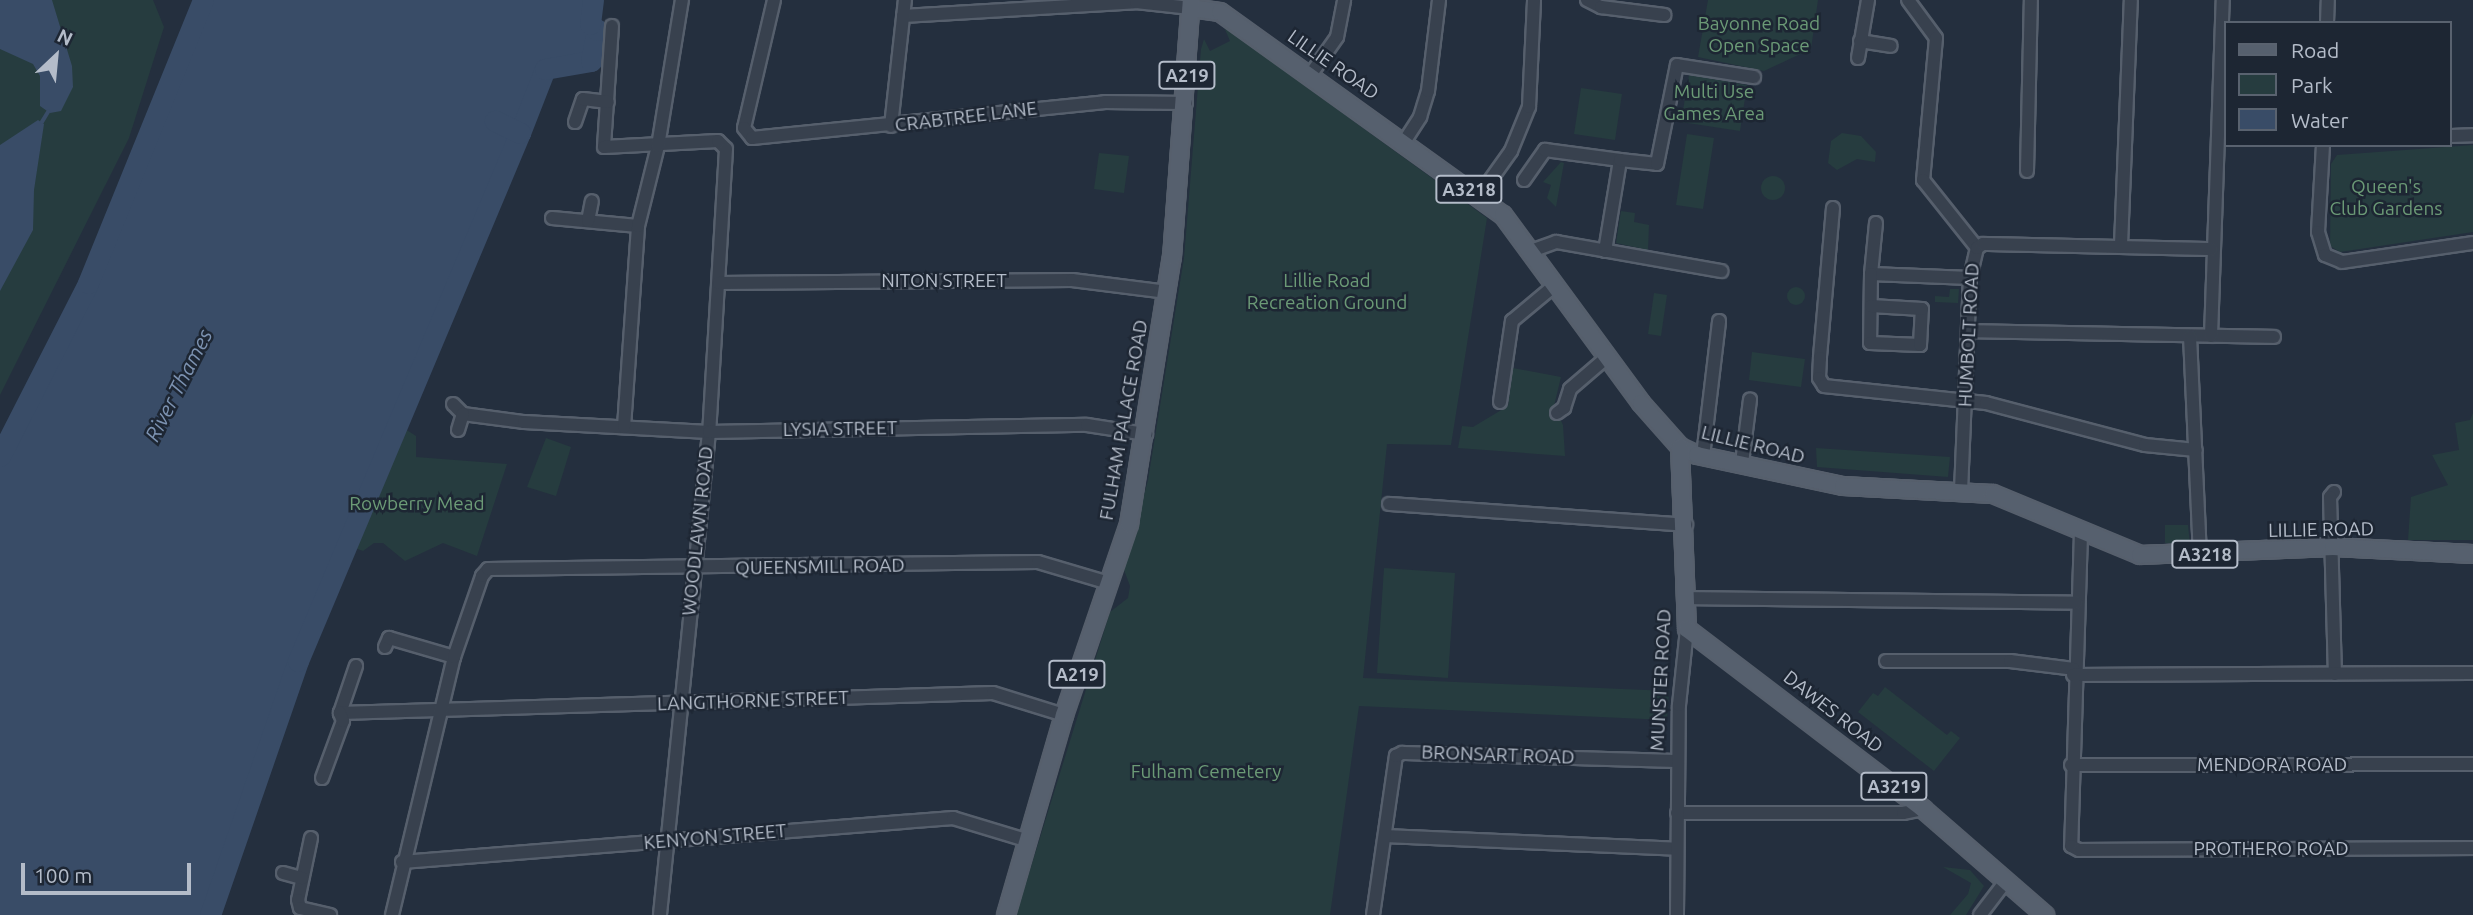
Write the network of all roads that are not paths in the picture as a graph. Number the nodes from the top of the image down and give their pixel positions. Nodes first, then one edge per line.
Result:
1 (682, 0) edge
2 (774, 0) edge
3 (905, 0) edge
4 (1344, 0) edge
5 (1439, 0) edge
6 (1534, 0) edge
7 (1587, 0) edge
8 (1868, 0) edge
9 (1908, 0) edge
10 (2031, 0) edge
11 (2131, 0) edge
12 (2223, 0) edge
13 (2328, 0) edge
14 (1191, 4) edge
15 (1664, 15) dead end
16 (903, 16) junction
17 (2327, 21) edge
18 (612, 26) dead end
19 (1860, 41) junction
20 (1891, 46) dead end
21 (1858, 58) dead end
22 (1311, 74) junction
23 (1754, 77) dead end
24 (608, 102) junction
25 (1186, 103) junction
26 (575, 122) dead end
27 (891, 126) junction
28 (2473, 135) edge
29 (2452, 136) edge
30 (1404, 142) junction
31 (658, 146) junction
32 (2323, 147) edge
33 (1620, 160) junction
34 (2027, 171) dead end
35 (1524, 180) dead end
36 (1479, 196) junction
37 (592, 201) dead end
38 (1833, 208) dead end
39 (552, 218) dead end
40 (588, 221) junction
41 (1875, 223) dead end
42 (638, 226) junction
43 (2473, 243) edge
44 (2121, 245) junction
45 (1977, 248) junction
46 (2212, 249) junction
47 (1531, 251) junction
48 (1605, 251) junction
49 (1721, 271) dead end
50 (1871, 274) junction
51 (1970, 278) junction
52 (719, 282) junction
53 (1555, 285) junction
54 (1167, 292) junction
55 (1871, 306) junction
56 (1719, 321) dead end
57 (1969, 331) junction
58 (2190, 336) junction
59 (2211, 336) junction
60 (2274, 337) dead end
61 (1606, 358) junction
62 (1750, 400) dead end
63 (1967, 400) junction
64 (1500, 402) dead end
65 (1557, 413) dead end
66 (624, 427) junction
67 (458, 430) dead end
68 (709, 432) junction
69 (1146, 434) junction
70 (1680, 447) junction
71 (2196, 450) junction
72 (1703, 456) junction
73 (1742, 463) junction
74 (1961, 491) junction
75 (2334, 492) dead end
76 (1389, 504) dead end
77 (1686, 525) junction
78 (2081, 533) junction
79 (2333, 547) junction
80 (2473, 554) edge
81 (2200, 555) junction
82 (694, 569) junction
83 (1109, 583) junction
84 (1686, 598) junction
85 (2077, 603) junction
86 (1687, 629) junction
87 (386, 638) dead end
88 (454, 657) junction
89 (1886, 661) dead end
90 (356, 666) dead end
91 (2074, 672) junction
92 (2473, 673) edge
93 (2335, 674) junction
94 (681, 702) junction
95 (439, 711) junction
96 (340, 713) junction
97 (1063, 715) junction
98 (1678, 761) junction
99 (2473, 764) edge
100 (2071, 765) junction
101 (323, 778) dead end
102 (1923, 809) junction
103 (1677, 813) junction
104 (1385, 836) junction
105 (311, 838) dead end
106 (1026, 840) junction
107 (668, 841) junction
108 (2473, 848) edge
109 (1676, 849) junction
110 (402, 862) junction
111 (283, 873) dead end
112 (302, 878) junction
113 (2006, 881) junction
114 (330, 915) edge
115 (392, 915) edge
116 (660, 915) edge
117 (1006, 915) edge
118 (1373, 915) edge
119 (1677, 915) edge
120 (1980, 915) edge
121 (2045, 915) edge

1 - 31 street
2 - 27 street, CRABTREE LANE
3 - 16 street
4 - 22 street
5 - 30 street
6 - 36 street
7 - 15 street
8 - 19 street
9 - 45 street
10 - 34 street
11 - 44 street
12 - 46 street
13 - 17 street
14 - 16 street
14 - 22 main road, LILLIE ROAD / A3218
14 - 25 main road, FULHAM PALACE ROAD / A219
16 - 27 street
18 - 24 street
19 - 20 street
19 - 21 street
22 - 30 main road, LILLIE ROAD / A3218
23 - 33 street
24 - 26 street
24 - 31 street
25 - 27 street, CRABTREE LANE
25 - 54 main road, FULHAM PALACE ROAD / A219
28 - 29 street
30 - 36 main road, LILLIE ROAD / A3218
31 - 42 street
31 - 52 street, WOODLAWN ROAD
32 - 43 street
33 - 35 street
33 - 48 street
36 - 47 main road, LILLIE ROAD / A3218
37 - 40 street
38 - 63 street
39 - 40 street
40 - 42 street
41 - 50 street
42 - 66 street
44 - 45 street, HUMBOLT ROAD
44 - 46 street, HUMBOLT ROAD
45 - 51 street, HUMBOLT ROAD
46 - 59 street
47 - 48 street
47 - 53 main road, LILLIE ROAD / A3218
48 - 49 street
50 - 51 street
50 - 55 street
51 - 57 street, HUMBOLT ROAD
52 - 54 street, NITON STREET
52 - 68 street, WOODLAWN ROAD
53 - 61 main road, LILLIE ROAD / A3218
53 - 64 street
54 - 69 main road, FULHAM PALACE ROAD / A219
55 - 55 street
56 - 72 street
57 - 58 street
57 - 63 street, HUMBOLT ROAD
58 - 59 street
58 - 71 street
59 - 60 street
61 - 65 street
61 - 70 main road, LILLIE ROAD / A3218
62 - 73 street
63 - 71 street
63 - 74 street, HUMBOLT ROAD
66 - 67 street, LYSIA STREET
66 - 68 street, LYSIA STREET
68 - 69 street, LYSIA STREET
68 - 82 street, WOODLAWN ROAD
69 - 83 main road, FULHAM PALACE ROAD / A219
70 - 72 main road, LILLIE ROAD / A3218
70 - 77 main road, MUNSTER ROAD
71 - 81 street
72 - 73 main road, LILLIE ROAD / A3218
73 - 74 main road, LILLIE ROAD / A3218
74 - 78 main road, LILLIE ROAD / A3218
75 - 79 street
76 - 77 street
77 - 84 main road, MUNSTER ROAD
78 - 81 main road, LILLIE ROAD / A3218
78 - 85 street
79 - 80 main road, LILLIE ROAD / A3218
79 - 81 main road, LILLIE ROAD / A3218
79 - 93 street
82 - 83 street, QUEENSMILL ROAD
82 - 88 street, QUEENSMILL ROAD
82 - 94 street, WOODLAWN ROAD
83 - 97 main road, FULHAM PALACE ROAD / A219
84 - 85 street
84 - 86 main road, MUNSTER ROAD
85 - 91 street
86 - 98 street, MUNSTER ROAD
86 - 102 main road, DAWES ROAD / A3219
87 - 88 street
88 - 95 street
89 - 91 street
90 - 96 street
91 - 93 street
91 - 100 street
92 - 93 street
94 - 95 street, LANGTHORNE STREET
94 - 97 street, LANGTHORNE STREET
94 - 107 street, WOODLAWN ROAD
95 - 96 street, LANGTHORNE STREET
95 - 110 street
96 - 101 street
97 - 106 main road, FULHAM PALACE ROAD / A219
98 - 103 street, MUNSTER ROAD
98 - 104 street, BRONSART ROAD
99 - 100 street, MENDORA ROAD
100 - 108 street, PROTHERO ROAD
102 - 103 street
102 - 113 main road, DAWES ROAD / A3219
103 - 109 street, MUNSTER ROAD
104 - 109 street
104 - 118 street, BRONSART ROAD
105 - 112 street
106 - 107 street, KENYON STREET
106 - 117 main road, FULHAM PALACE ROAD / A219
107 - 110 street, KENYON STREET
107 - 116 street, WOODLAWN ROAD
109 - 119 street, MUNSTER ROAD
110 - 115 street
111 - 112 street
112 - 114 street
113 - 120 street
113 - 121 main road, DAWES ROAD / A3219

